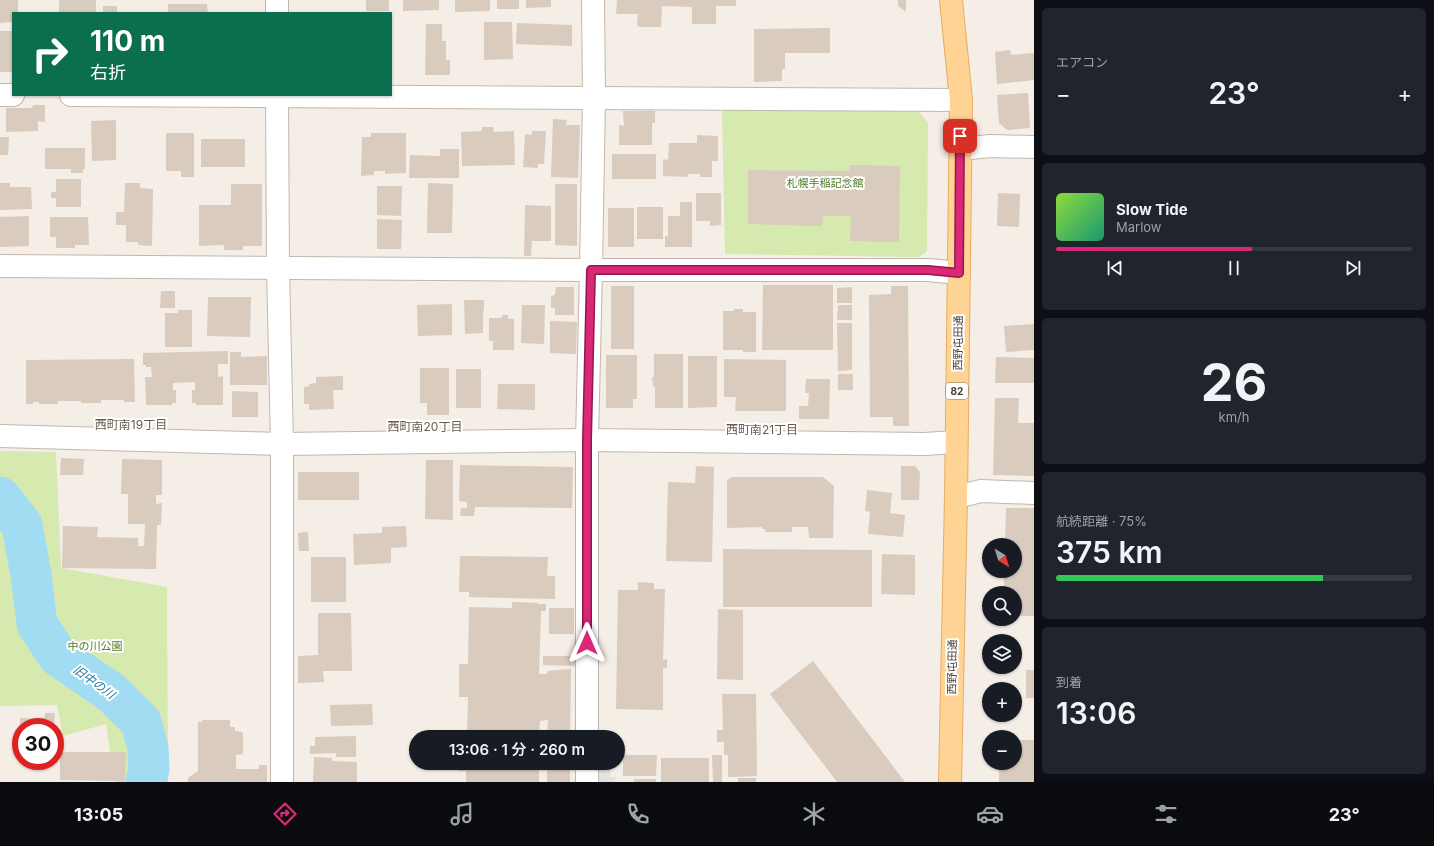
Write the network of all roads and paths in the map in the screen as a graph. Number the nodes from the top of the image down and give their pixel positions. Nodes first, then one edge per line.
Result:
1 (277, 0) edge
2 (593, 0) edge
3 (951, 0) edge
4 (277, 12) edge
5 (0, 95) edge
6 (12, 95) edge
7 (277, 96) edge
8 (594, 98) junction
9 (961, 100) junction
10 (1034, 147) edge
11 (960, 149) junction
12 (0, 266) edge
13 (278, 268) junction
14 (591, 270) junction
15 (959, 273) junction
16 (0, 436) edge
17 (587, 440) junction
18 (956, 442) junction
19 (282, 444) junction
20 (1034, 492) edge
21 (956, 497) junction
22 (587, 730) edge
23 (587, 770) edge
24 (282, 782) edge
25 (587, 782) edge
26 (950, 782) edge

1 - 4 street
2 - 8 street
3 - 9 main road, 西野屯田通 / 82
5 - 6 street
7 - 8 street
7 - 13 street
8 - 9 street
8 - 14 street
9 - 11 main road, 西野屯田通 / 82
10 - 11 street
11 - 15 main road, 西野屯田通 / 82
12 - 13 street
13 - 14 street
13 - 19 street
14 - 15 street
14 - 17 street
15 - 18 main road, 西野屯田通 / 82
16 - 19 street
17 - 18 street
17 - 19 street
17 - 22 street
18 - 21 main road, 西野屯田通 / 82
19 - 24 street
20 - 21 street
21 - 26 main road, 西野屯田通 / 82
23 - 25 street

